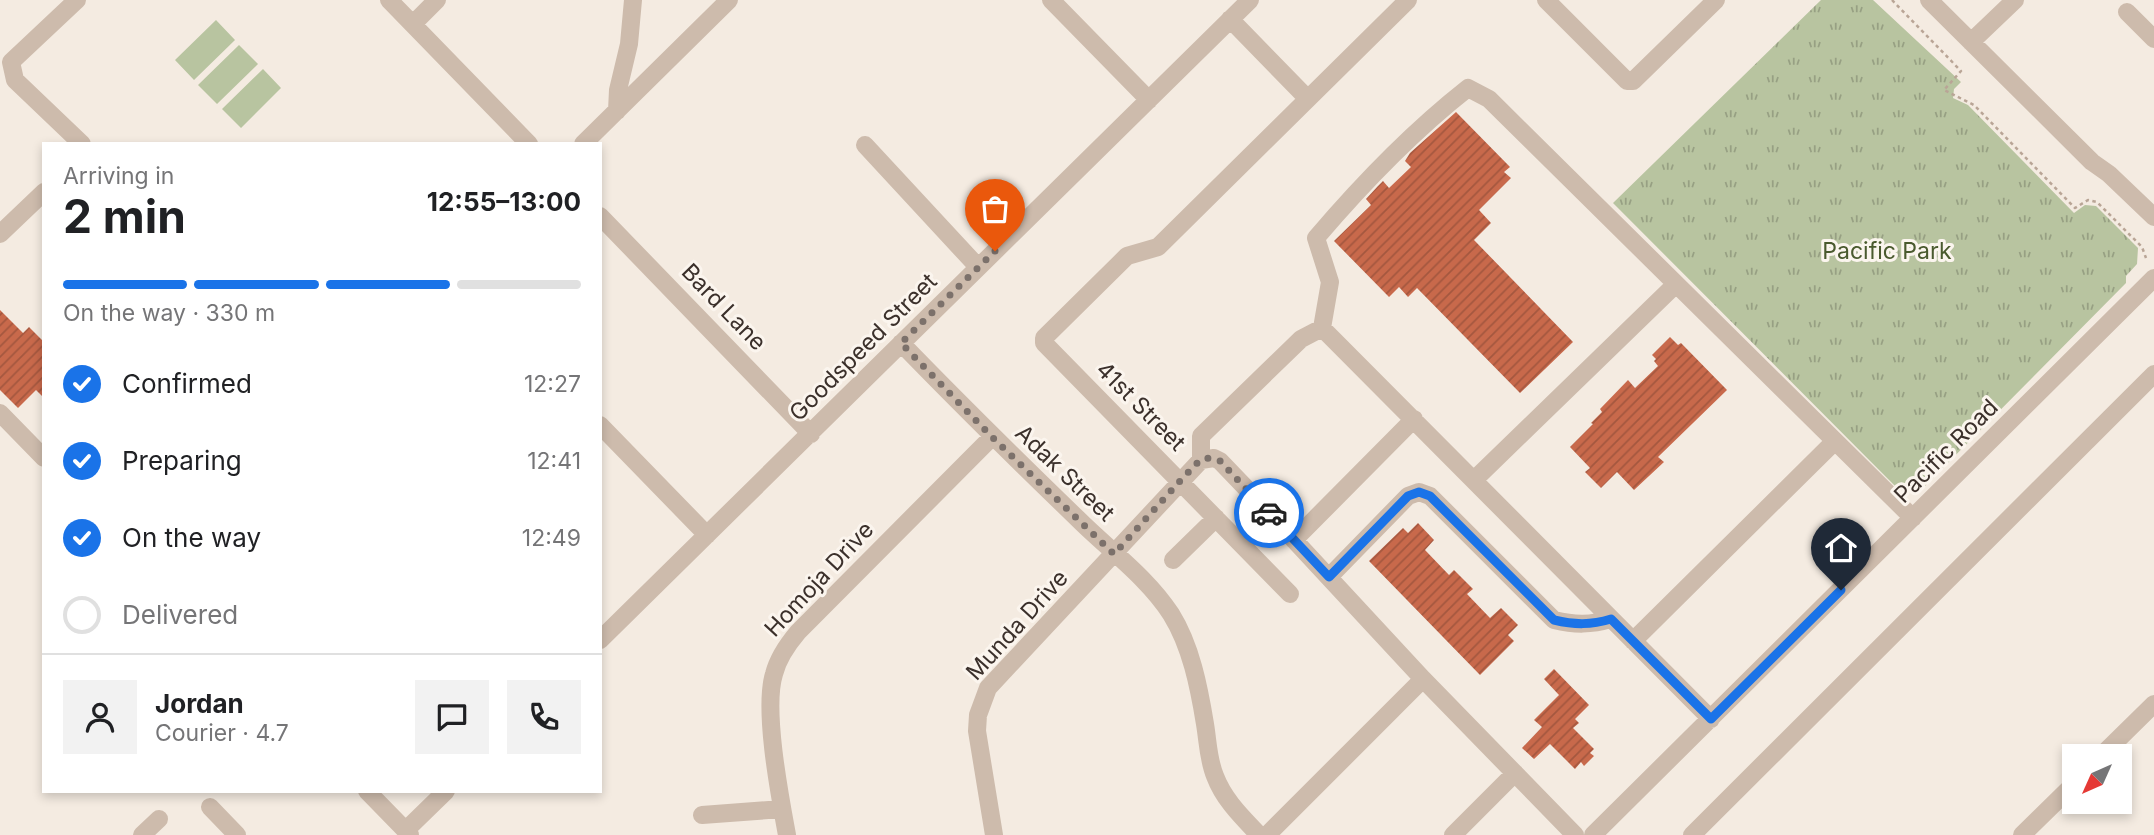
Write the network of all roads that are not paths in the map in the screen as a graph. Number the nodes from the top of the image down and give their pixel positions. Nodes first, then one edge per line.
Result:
1 (77, 0) edge
2 (389, 0) edge
3 (437, 0) edge
4 (634, 0) edge
5 (729, 0) edge
6 (1051, 0) edge
7 (1250, 0) edge
8 (1408, 0) edge
9 (1546, 0) edge
10 (1716, 0) edge
11 (2015, 0) edge
12 (1942, 4) edge
13 (2127, 12) dead end
14 (1230, 19) junction
15 (413, 24) junction
16 (2154, 39) edge
17 (1971, 43) junction
18 (1307, 98) junction
19 (1149, 100) junction
20 (617, 111) junction
21 (80, 142) edge
22 (527, 142) edge
23 (585, 142) edge
24 (865, 145) dead end
25 (42, 194) edge
26 (2154, 217) edge
27 (602, 218) edge
28 (0, 234) edge
29 (978, 267) junction
30 (2154, 278) edge
31 (1676, 284) junction
32 (1322, 328) junction
33 (901, 343) junction
34 (2154, 374) edge
35 (0, 413) edge
36 (1414, 419) junction
37 (602, 427) edge
38 (811, 433) junction
39 (992, 437) junction
40 (1835, 441) junction
41 (42, 456) edge
42 (1200, 460) junction
43 (1474, 480) junction
44 (1180, 481) junction
45 (1216, 518) junction
46 (1913, 518) junction
47 (707, 535) junction
48 (1294, 540) junction
49 (1114, 554) junction
50 (1173, 560) dead end
51 (1329, 577) junction
52 (1290, 594) dead end
53 (1611, 619) junction
54 (602, 638) edge
55 (1633, 641) junction
56 (1423, 679) junction
57 (2154, 704) edge
58 (1711, 719) junction
59 (2114, 744) edge
60 (1515, 773) junction
61 (369, 793) edge
62 (444, 793) edge
63 (2062, 795) edge
64 (210, 807) dead end
65 (782, 808) junction
66 (702, 815) dead end
67 (159, 819) dead end
68 (408, 833) edge
69 (142, 835) edge
70 (237, 835) edge
71 (787, 835) edge
72 (994, 835) edge
73 (1259, 835) edge
74 (1267, 835) edge
75 (1453, 835) edge
76 (1575, 835) edge
77 (1593, 835) edge
78 (1692, 835) edge
79 (2022, 835) edge

1 - 21 street
2 - 15 street
3 - 15 street
4 - 20 street
5 - 20 street
6 - 19 street
7 - 14 street, Goodspeed Street
8 - 18 street
9 - 10 street
11 - 17 street
12 - 17 street
13 - 16 street
14 - 18 street
14 - 19 street, Goodspeed Street
15 - 22 street
17 - 26 street
18 - 44 street, 41st Street
19 - 29 street, Goodspeed Street
20 - 23 street
24 - 29 street
25 - 28 street
27 - 38 street, Bard Lane
29 - 33 street, Goodspeed Street
30 - 46 street, Pacific Road
31 - 32 street
31 - 40 street
31 - 43 street
32 - 36 street
32 - 42 street
33 - 38 street, Goodspeed Street
33 - 39 street, Adak Street
34 - 78 street
35 - 41 street
36 - 43 street
36 - 48 street
37 - 47 street
38 - 47 street, Goodspeed Street
39 - 49 street, Adak Street
39 - 65 street, Homoja Drive
40 - 46 street
40 - 55 street
42 - 44 street, 41st Street
42 - 48 street, 41st Street
43 - 53 street
44 - 45 street
44 - 49 street, Munda Drive
45 - 50 street
45 - 52 street
46 - 58 street, Pacific Road
47 - 54 street, Goodspeed Street
48 - 51 street, 41st Street
49 - 72 street, Munda Drive
49 - 73 street, Adak Street
51 - 53 street
51 - 56 street, 41st Street
53 - 55 street
55 - 58 street
56 - 60 street, 41st Street
56 - 74 street
57 - 59 street
58 - 77 street, Pacific Road
60 - 75 street
60 - 76 street, 41st Street
61 - 68 street
62 - 68 street
63 - 79 street
64 - 70 street
65 - 66 street
65 - 71 street, Homoja Drive
67 - 69 street

